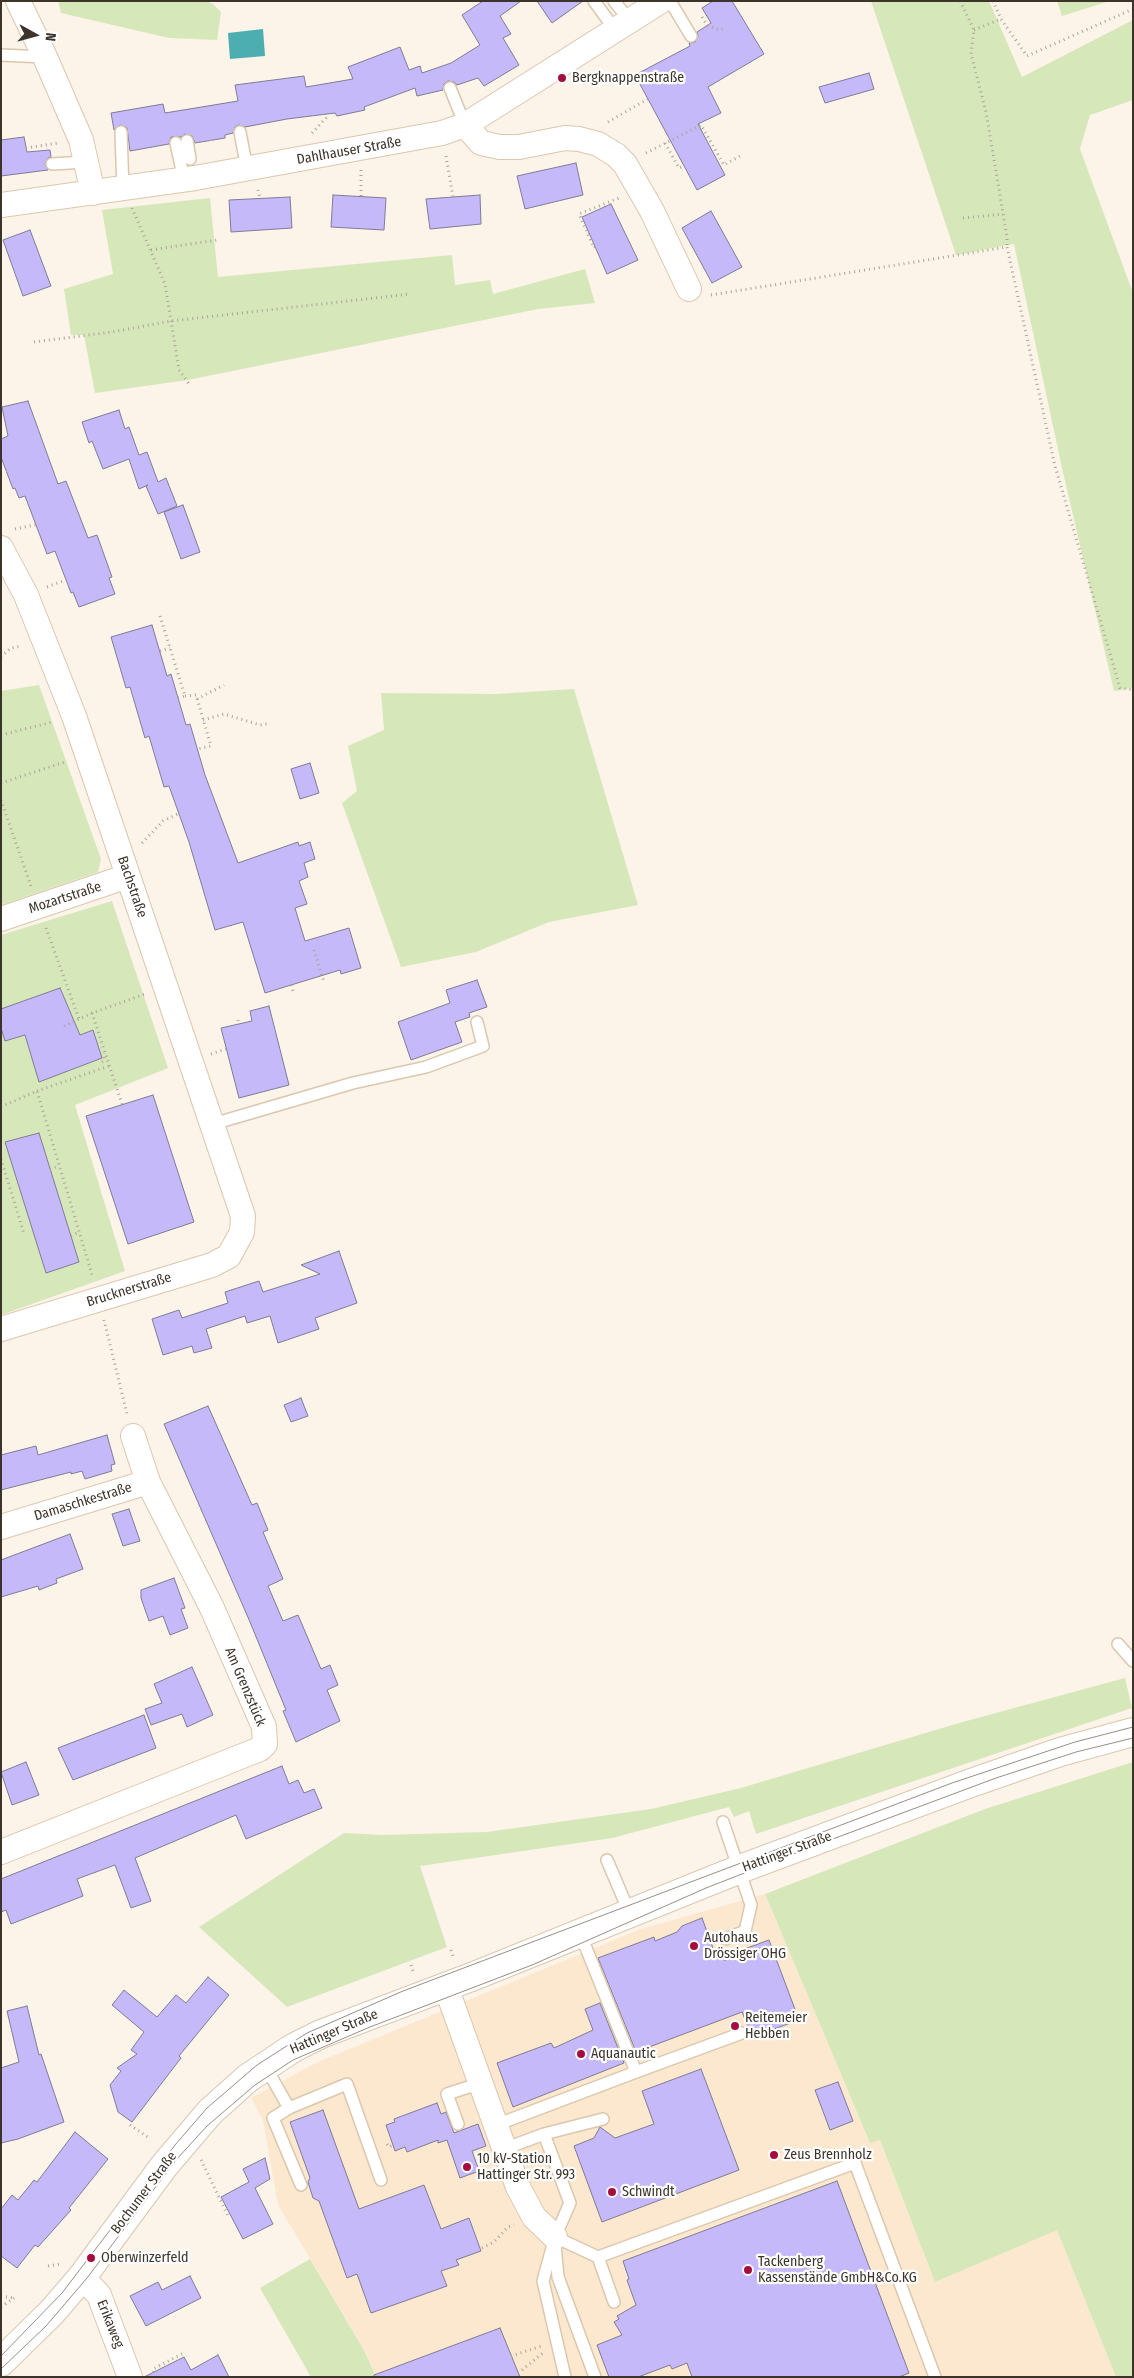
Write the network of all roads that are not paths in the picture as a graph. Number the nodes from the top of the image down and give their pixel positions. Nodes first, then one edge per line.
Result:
1 (18, 1) edge
2 (594, 1) edge
3 (614, 1) edge
4 (645, 11) edge
5 (691, 36) dead end
6 (1, 55) edge
7 (45, 57) junction
8 (450, 88) dead end
9 (464, 125) junction
10 (121, 132) dead end
11 (240, 132) dead end
12 (83, 151) junction
13 (52, 164) dead end
14 (248, 169) junction
15 (187, 170) junction
16 (123, 190) junction
17 (93, 193) junction
18 (1, 205) edge
19 (689, 289) road end
20 (1, 548) edge
21 (126, 869) junction
22 (1, 919) edge
23 (477, 1022) dead end
24 (213, 1124) junction
25 (242, 1232) joint
26 (1, 1329) edge
27 (133, 1436) road end
28 (148, 1482) junction
29 (1, 1527) edge
30 (1118, 1644) dead end
31 (1133, 1661) edge
32 (1133, 1732) edge
33 (723, 1822) dead end
34 (1, 1852) edge
35 (607, 1860) dead end
36 (740, 1869) junction
37 (630, 1914) junction
38 (580, 1934) junction
39 (725, 1940) dead end
40 (446, 1987) junction
41 (742, 2033) dead end
42 (265, 2066) junction
43 (636, 2072) junction
44 (481, 2083) junction
45 (229, 2093) joint
46 (289, 2108) junction
47 (603, 2119) dead end
48 (458, 2124) dead end
49 (496, 2125) junction
50 (544, 2134) junction
51 (504, 2149) junction
52 (381, 2180) dead end
53 (301, 2185) dead end
54 (555, 2237) junction
55 (598, 2257) junction
56 (82, 2277) junction
57 (614, 2302) dead end
58 (5, 2351) edge
59 (130, 2377) edge
60 (565, 2377) edge
61 (595, 2377) edge
62 (935, 2377) edge

1 - 7 street
2 - 4 lane
3 - 4 lane
4 - 5 lane
4 - 9 street, Dahlhauser Straße
6 - 7 lane
7 - 12 street
8 - 9 lane
9 - 14 street, Dahlhauser Straße
9 - 19 street
10 - 16 lane
11 - 14 lane
12 - 13 lane
12 - 17 street
14 - 15 street, Dahlhauser Straße
15 - 15 lane
15 - 16 street, Dahlhauser Straße
16 - 17 street, Dahlhauser Straße
17 - 18 street, Dahlhauser Straße
20 - 21 street, Bachstraße
21 - 22 street, Mozartstraße
21 - 24 street, Bachstraße
23 - 24 lane
24 - 25 street, Bachstraße
25 - 26 street, Brucknerstraße
27 - 28 street, Damaschkestraße
28 - 29 street, Damaschkestraße
28 - 34 street, Am Grenzstück
30 - 31 lane
32 - 36 street, Hattinger Straße
33 - 36 lane
35 - 37 lane
36 - 37 street, Hattinger Straße
36 - 39 lane
37 - 38 street, Hattinger Straße
38 - 40 street, Hattinger Straße
38 - 43 lane
40 - 42 street, Hattinger Straße
40 - 44 street
41 - 43 lane
42 - 45 street, Hattinger Straße
42 - 46 lane
43 - 49 lane
44 - 48 lane
44 - 49 street
45 - 56 street, Bochumer Straße
46 - 52 lane
46 - 53 lane
47 - 50 lane
49 - 51 street
50 - 51 lane
50 - 54 lane
51 - 54 street
54 - 55 lane
54 - 60 lane
54 - 61 lane
55 - 57 lane
55 - 62 lane
56 - 58 street, Bochumer Straße
56 - 59 street, Erikaweg

